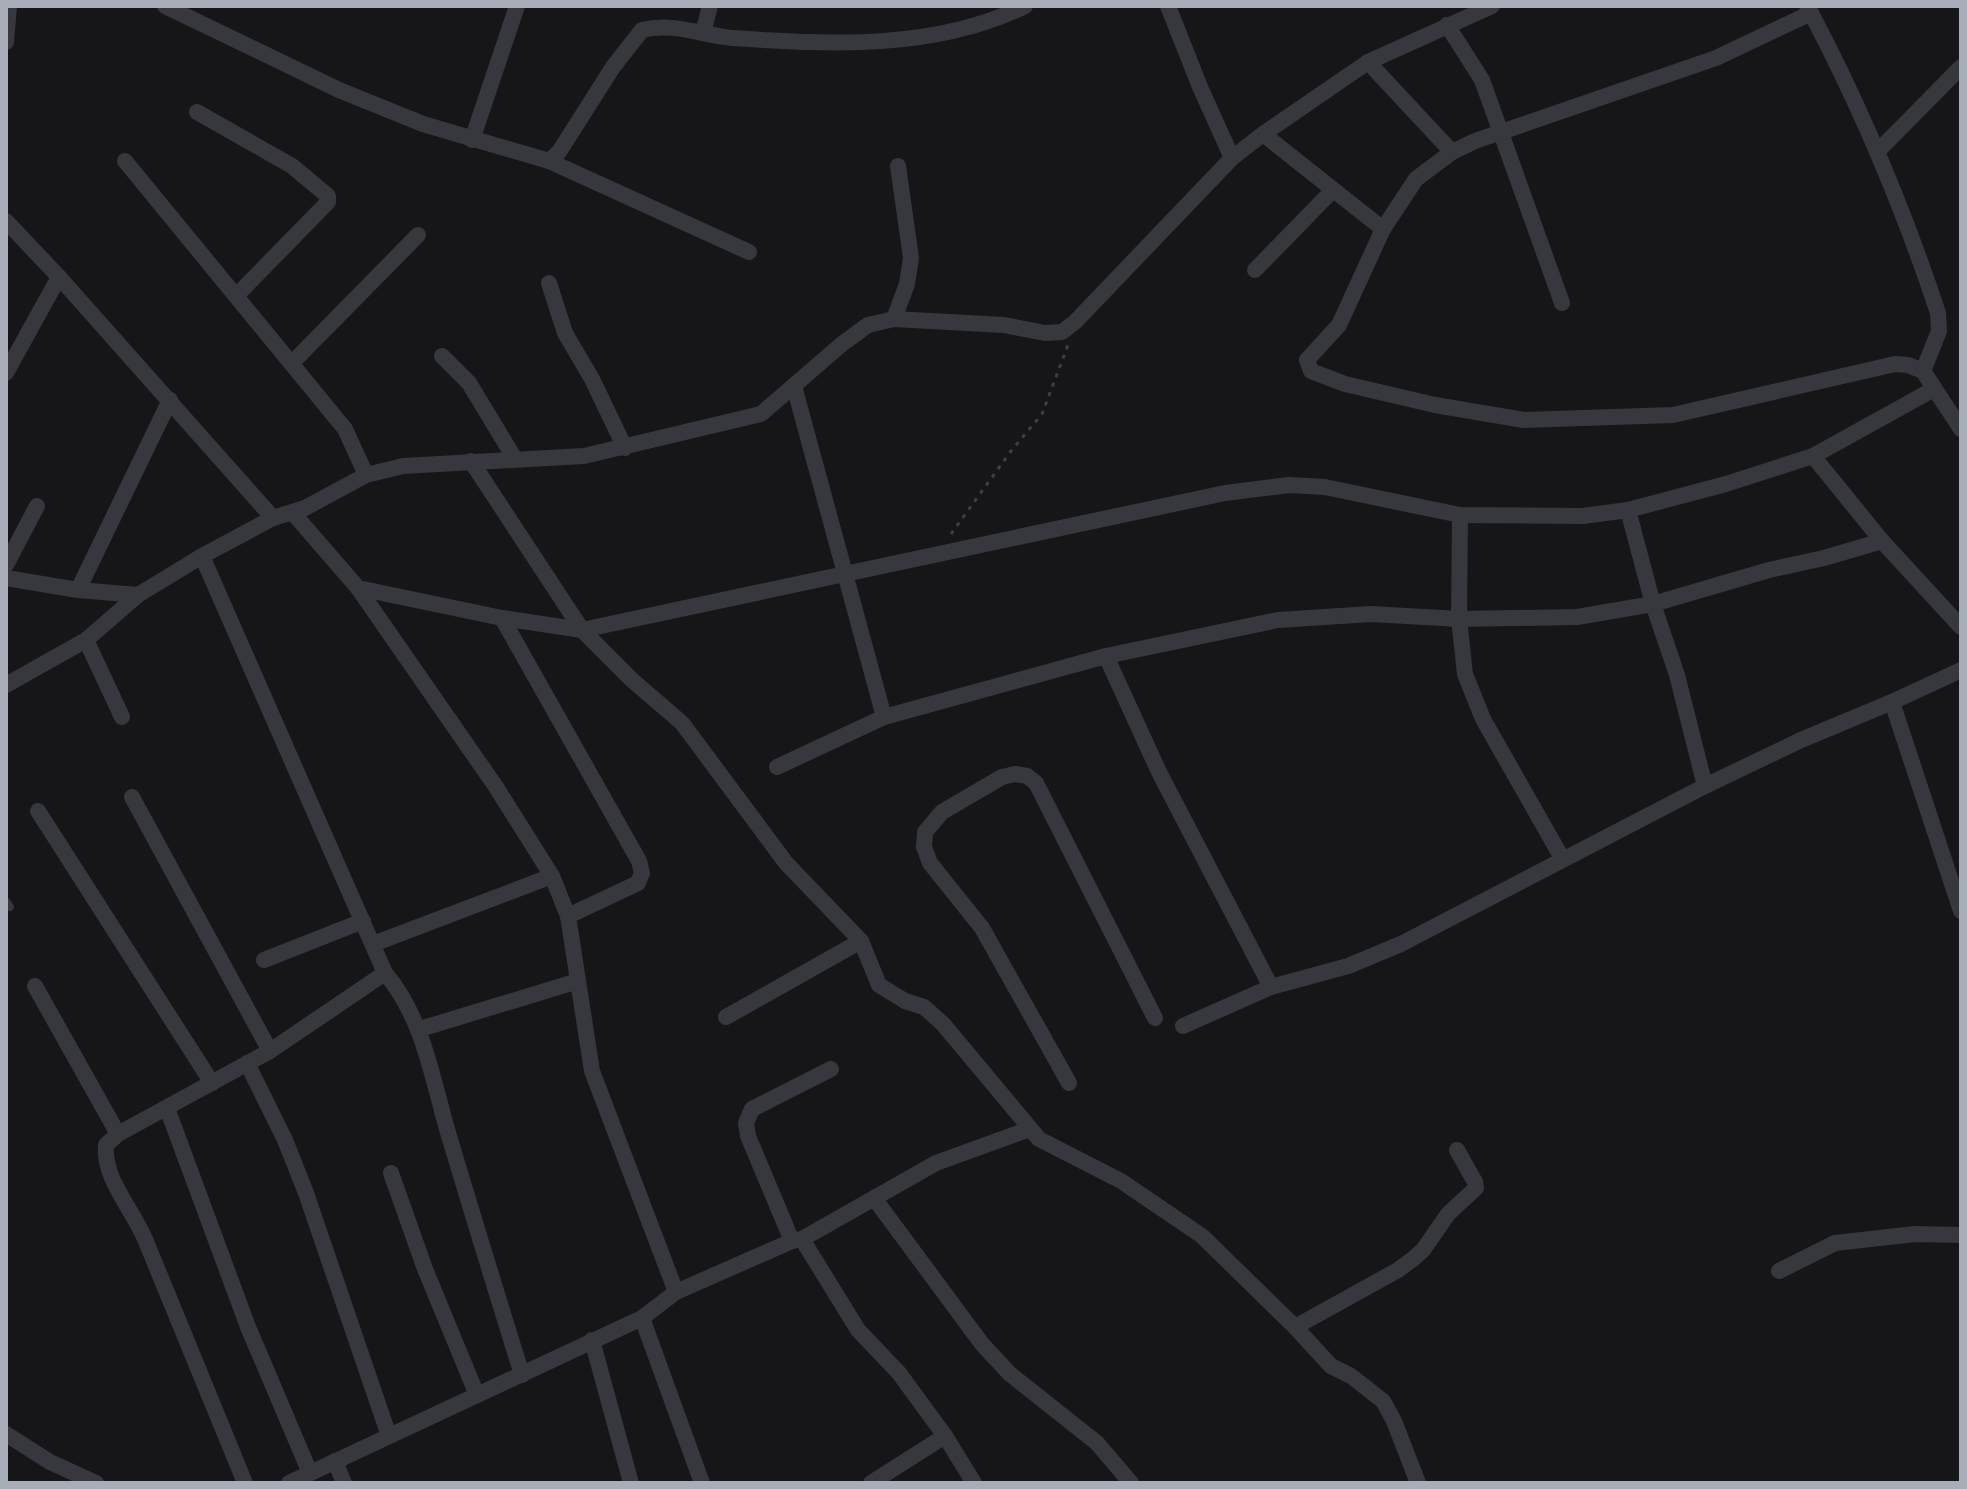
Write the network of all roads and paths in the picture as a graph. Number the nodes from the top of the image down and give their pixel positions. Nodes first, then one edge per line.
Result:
1 (9, 6) edge
2 (165, 6) edge
3 (517, 6) edge
4 (710, 6) edge
5 (1025, 6) edge
6 (1168, 6) edge
7 (1492, 6) edge
8 (1809, 10) edge
9 (192, 12) edge
10 (1447, 25) junction
11 (703, 33) junction
12 (6, 42) edge
13 (1368, 62) junction
14 (1961, 67) edge
15 (197, 112) dead end
16 (1503, 133) junction
17 (1263, 134) junction
18 (472, 140) junction
19 (1878, 151) junction
20 (1452, 152) junction
21 (1232, 158) junction
22 (125, 161) dead end
23 (549, 161) junction
24 (898, 166) dead end
25 (1333, 190) junction
26 (6, 221) edge
27 (1383, 229) junction
28 (418, 235) dead end
29 (749, 252) dead end
30 (1255, 270) dead end
31 (59, 277) junction
32 (549, 283) dead end
33 (237, 295) junction
34 (1562, 303) dead end
35 (894, 319) junction
36 (1075, 322) junction
37 (442, 356) dead end
38 (292, 363) junction
39 (1923, 371) junction
40 (6, 373) edge
41 (794, 386) junction
42 (1934, 389) junction
43 (170, 400) junction
44 (1961, 429) edge
45 (625, 448) junction
46 (1813, 456) junction
47 (515, 459) junction
48 (471, 461) junction
49 (366, 475) junction
50 (37, 506) dead end
51 (1628, 510) junction
52 (293, 513) junction
53 (1460, 515) junction
54 (273, 518) junction
55 (1882, 541) junction
56 (937, 554) junction
57 (202, 556) junction
58 (6, 565) edge
59 (844, 575) junction
60 (6, 578) edge
61 (358, 588) junction
62 (78, 590) junction
63 (138, 595) junction
64 (1653, 604) junction
65 (502, 618) junction
66 (1459, 619) junction
67 (1961, 627) edge
68 (582, 630) junction
69 (86, 640) junction
70 (1106, 656) junction
71 (1961, 670) edge
72 (1943, 679) junction
73 (6, 685) edge
74 (1961, 687) edge
75 (1892, 702) junction
76 (122, 717) dead end
77 (884, 717) junction
78 (777, 767) dead end
79 (1705, 786) junction
80 (132, 797) dead end
81 (38, 811) dead end
82 (1562, 858) junction
83 (552, 876) junction
84 (1961, 911) edge
85 (568, 916) junction
86 (363, 921) junction
87 (861, 941) junction
88 (373, 944) junction
89 (264, 960) dead end
90 (385, 973) junction
91 (578, 981) junction
92 (35, 986) dead end
93 (1271, 987) junction
94 (726, 1017) dead end
95 (1155, 1018) dead end
96 (1183, 1026) dead end
97 (420, 1029) junction
98 (270, 1051) junction
99 (247, 1063) junction
100 (831, 1069) dead end
101 (212, 1083) junction
102 (1069, 1083) dead end
103 (167, 1108) junction
104 (1030, 1129) junction
105 (118, 1134) junction
106 (1457, 1150) dead end
107 (391, 1173) dead end
108 (874, 1198) junction
109 (1961, 1235) edge
110 (797, 1240) junction
111 (1779, 1271) dead end
112 (676, 1292) junction
113 (642, 1318) junction
114 (1295, 1327) junction
115 (592, 1340) junction
116 (522, 1375) junction
117 (477, 1395) junction
118 (389, 1436) junction
119 (945, 1436) junction
120 (9, 1437) edge
121 (335, 1461) junction
122 (310, 1473) junction
123 (96, 1483) edge
124 (245, 1483) edge
125 (289, 1483) edge
126 (344, 1483) edge
127 (631, 1483) edge
128 (702, 1483) edge
129 (871, 1483) edge
130 (974, 1483) edge
131 (1131, 1483) edge
132 (1418, 1483) edge

1 - 12 street
2 - 9 street
3 - 18 street
4 - 11 street
5 - 11 street
6 - 21 street
7 - 10 street
8 - 16 street
8 - 19 street
9 - 18 street
10 - 13 street
10 - 16 street
11 - 23 street
13 - 17 street
13 - 20 street
14 - 19 street
15 - 33 street
16 - 20 street
16 - 34 street
17 - 21 street
17 - 25 street
18 - 23 street
19 - 39 street
20 - 27 street
21 - 36 street
22 - 33 street
23 - 29 street
24 - 35 street
25 - 27 street
25 - 30 street
26 - 31 street
27 - 39 street
28 - 38 street
31 - 40 street
31 - 43 street
32 - 45 street
33 - 38 street
35 - 36 street
35 - 41 street
36 - 56 path
37 - 47 street
38 - 49 street
39 - 42 street
41 - 45 street
41 - 59 street
42 - 44 street
42 - 46 street
43 - 54 street
43 - 62 street
45 - 47 street
46 - 51 street
46 - 55 street
47 - 48 street
48 - 49 street
48 - 68 street
49 - 52 street
50 - 58 street
51 - 53 street
51 - 64 street
52 - 54 street
52 - 61 street
53 - 56 street
53 - 66 street
54 - 57 street
55 - 64 street
55 - 67 street
56 - 59 street
57 - 63 street
57 - 86 street
59 - 68 street
59 - 77 street
60 - 62 street
61 - 65 street
61 - 83 street
62 - 63 street
63 - 69 street
64 - 66 street
64 - 79 street
65 - 68 street
65 - 85 street
66 - 70 street
66 - 82 street
68 - 87 street
69 - 73 street
69 - 76 street
70 - 77 street
70 - 93 street
71 - 72 street
72 - 74 street
72 - 75 street
75 - 79 street
75 - 84 street
77 - 78 street
79 - 82 street
80 - 98 street
81 - 101 street
82 - 93 street
83 - 85 street
83 - 88 street
85 - 91 street
86 - 88 street
86 - 89 street
87 - 94 street
87 - 104 street
88 - 90 street
90 - 97 street
90 - 98 street
91 - 97 street
91 - 112 street
92 - 105 street
93 - 96 street
95 - 102 street
97 - 116 street
98 - 99 street
99 - 101 street
99 - 118 street
100 - 110 street
101 - 103 street
103 - 105 street
103 - 122 street
104 - 108 street
104 - 114 street
105 - 124 street
106 - 114 street
107 - 117 street
108 - 110 street
108 - 131 street
109 - 111 street
110 - 112 street
110 - 119 street
112 - 113 street
113 - 115 street
113 - 128 street
114 - 132 street
115 - 116 street
115 - 127 street
116 - 117 street
117 - 118 street
118 - 121 street
119 - 129 street
119 - 130 street
120 - 123 street
121 - 122 street
121 - 126 street
122 - 125 street

